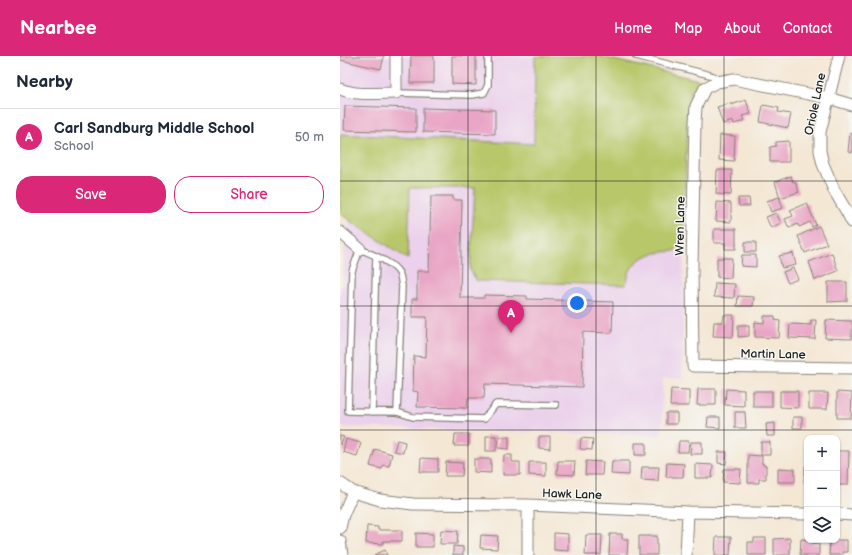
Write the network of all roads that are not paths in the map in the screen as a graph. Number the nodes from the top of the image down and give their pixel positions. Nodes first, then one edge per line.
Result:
1 (396, 56) edge
2 (488, 56) edge
3 (636, 56) edge
4 (839, 56) edge
5 (718, 82) junction
6 (340, 89) edge
7 (396, 93) junction
8 (828, 98) junction
9 (852, 105) edge
10 (852, 222) edge
11 (340, 232) edge
12 (360, 249) junction
13 (376, 256) junction
14 (693, 366) joint
15 (852, 368) edge
16 (556, 404) dead end
17 (372, 412) junction
18 (397, 412) junction
19 (340, 483) edge
20 (353, 492) junction
21 (528, 505) junction
22 (688, 512) junction
23 (804, 514) edge
24 (840, 514) edge
25 (852, 515) edge
26 (340, 528) edge
27 (340, 541) edge
28 (342, 555) edge
29 (528, 555) edge
30 (686, 555) edge

1 - 7 street
2 - 7 lane
3 - 5 lane
4 - 8 street, Oriole Lane
5 - 8 street
5 - 14 street, Wren Lane
6 - 7 street
8 - 9 street
8 - 10 street, Oriole Lane
11 - 12 street
12 - 13 lane
12 - 17 lane
13 - 17 lane
13 - 18 lane
14 - 15 street, Martin Lane
16 - 18 lane
17 - 18 lane
19 - 20 street, Hawk Lane
20 - 21 street, Hawk Lane
20 - 26 street
21 - 22 street, Hawk Lane
21 - 29 street
22 - 23 street, Hawk Lane
22 - 30 street
24 - 25 street
27 - 28 street

